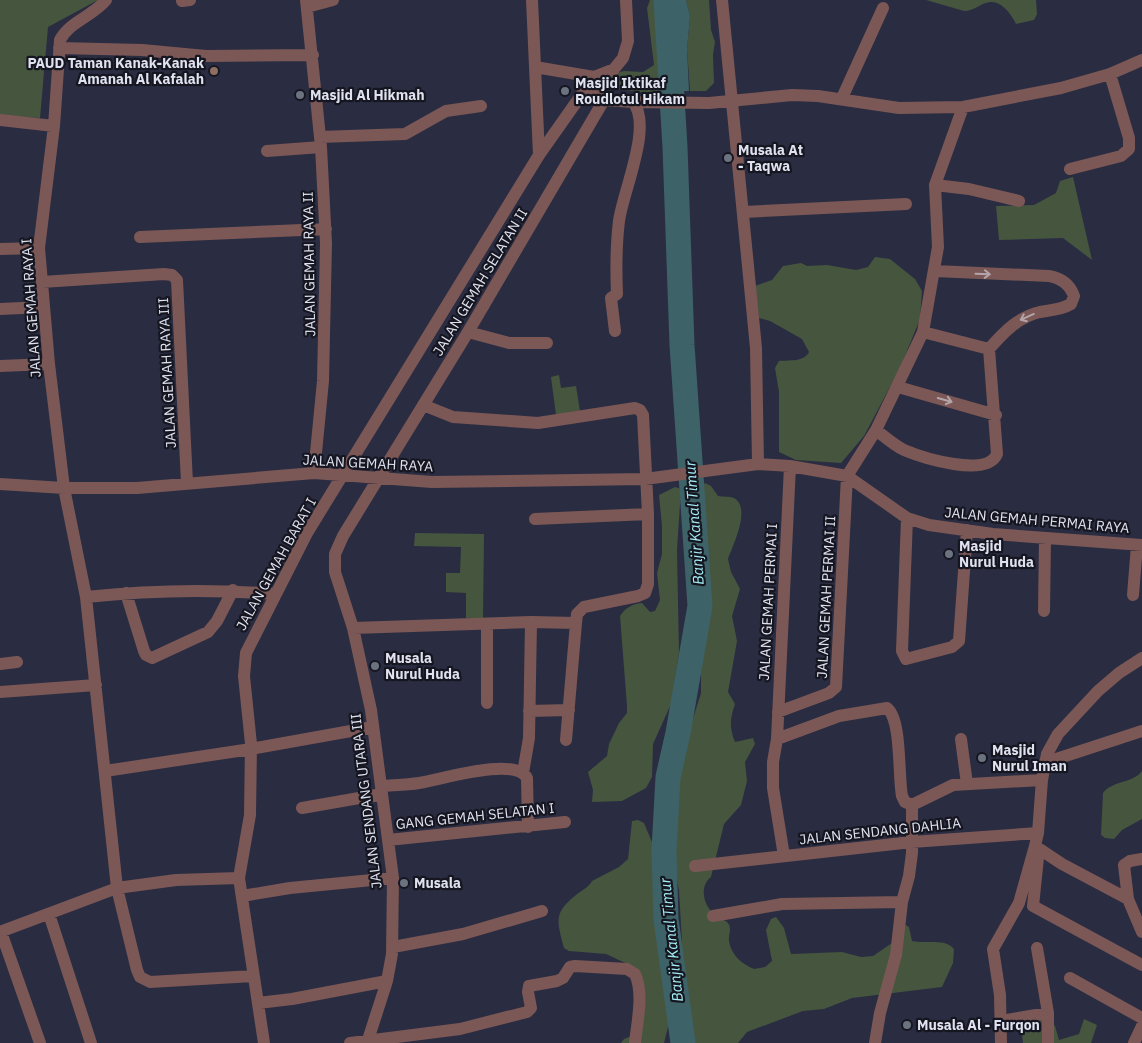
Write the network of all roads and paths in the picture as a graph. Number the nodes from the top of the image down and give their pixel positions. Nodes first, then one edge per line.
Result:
1 (106, 0) edge
2 (333, 0) edge
3 (532, 0) edge
4 (626, 0) edge
5 (722, 0) edge
6 (307, 4) edge
7 (883, 8) dead end
8 (59, 48) junction
9 (313, 54) junction
10 (1142, 60) edge
11 (535, 67) junction
12 (1110, 74) junction
13 (592, 81) junction
14 (842, 98) junction
15 (604, 100) junction
16 (731, 100) junction
17 (633, 102) junction
18 (481, 106) dead end
19 (963, 107) junction
20 (0, 120) edge
21 (54, 126) junction
22 (320, 142) junction
23 (267, 151) dead end
24 (539, 155) junction
25 (1070, 169) dead end
26 (935, 185) junction
27 (1019, 201) dead end
28 (906, 204) dead end
29 (743, 212) junction
30 (326, 229) junction
31 (140, 237) dead end
32 (40, 248) junction
33 (0, 249) edge
34 (935, 271) junction
35 (42, 282) junction
36 (44, 307) junction
37 (0, 309) edge
38 (615, 331) dead end
39 (468, 332) junction
40 (923, 332) junction
41 (547, 343) dead end
42 (989, 348) junction
43 (49, 364) junction
44 (0, 366) edge
45 (898, 387) junction
46 (423, 405) junction
47 (996, 415) junction
48 (876, 430) junction
49 (758, 464) junction
50 (790, 466) junction
51 (314, 473) junction
52 (344, 475) junction
53 (847, 476) junction
54 (378, 478) junction
55 (645, 479) junction
56 (0, 484) edge
57 (187, 484) junction
58 (64, 488) junction
59 (648, 514) junction
60 (906, 518) junction
61 (535, 519) dead end
62 (967, 530) junction
63 (1045, 538) junction
64 (1139, 545) edge
65 (233, 590) junction
66 (126, 593) junction
67 (276, 594) junction
68 (1133, 595) dead end
69 (86, 597) junction
70 (1044, 611) dead end
71 (531, 622) junction
72 (576, 623) junction
73 (487, 624) junction
74 (353, 628) junction
75 (1142, 658) edge
76 (17, 662) dead end
77 (0, 664) edge
78 (96, 685) junction
79 (0, 692) edge
80 (487, 703) dead end
81 (569, 710) junction
82 (529, 711) junction
83 (778, 712) junction
84 (373, 727) junction
85 (1142, 731) edge
86 (777, 739) junction
87 (961, 739) dead end
88 (566, 740) dead end
89 (251, 749) junction
90 (1044, 763) junction
91 (105, 771) junction
92 (523, 773) junction
93 (1042, 780) junction
94 (967, 784) junction
95 (381, 790) junction
96 (912, 806) junction
97 (302, 808) dead end
98 (565, 822) dead end
99 (528, 827) junction
100 (388, 840) junction
101 (912, 842) junction
102 (1037, 842) junction
103 (784, 856) junction
104 (1142, 859) edge
105 (695, 866) dead end
106 (239, 878) junction
107 (393, 878) junction
108 (117, 888) junction
109 (242, 896) junction
110 (1128, 899) junction
111 (902, 902) junction
112 (542, 911) dead end
113 (49, 914) junction
114 (713, 916) dead end
115 (1, 932) edge
116 (1142, 932) edge
117 (393, 947) junction
118 (1037, 948) dead end
119 (1142, 965) edge
120 (253, 976) junction
121 (1070, 978) dead end
122 (387, 981) junction
123 (258, 1003) junction
124 (1048, 1013) junction
125 (1142, 1018) edge
126 (1001, 1020) junction
127 (1142, 1026) edge
128 (368, 1042) edge
129 (40, 1043) edge
130 (91, 1043) edge
131 (264, 1043) edge
132 (350, 1043) edge
133 (635, 1043) edge
134 (876, 1043) edge
135 (1001, 1043) edge
136 (1048, 1043) edge
137 (1134, 1043) edge

1 - 8 street
2 - 6 street
3 - 11 street
4 - 13 street
5 - 16 street
6 - 9 street, JALAN GEMAH RAYA II
7 - 14 street
8 - 9 street
8 - 21 street, JALAN GEMAH RAYA I
9 - 22 street, JALAN GEMAH RAYA II
10 - 12 street
11 - 13 street
11 - 24 street
12 - 19 street
12 - 25 street
13 - 15 street
13 - 24 street, JALAN GEMAH BARAT I
14 - 16 street
14 - 19 street
15 - 17 street
15 - 39 street, JALAN GEMAH SELATAN II
16 - 17 street
16 - 29 street
17 - 38 street
18 - 22 street
19 - 26 street
20 - 21 street
21 - 32 street, JALAN GEMAH RAYA I
22 - 23 street
22 - 30 street, JALAN GEMAH RAYA II
24 - 52 street, JALAN GEMAH BARAT I
26 - 27 street
26 - 34 street
28 - 29 street
29 - 49 street
30 - 31 street
30 - 51 street, JALAN GEMAH RAYA II
32 - 33 street
32 - 35 street, JALAN GEMAH RAYA I
34 - 40 street
34 -> 42 street
35 - 36 street, JALAN GEMAH RAYA I
35 - 57 street, JALAN GEMAH RAYA III
36 - 37 street
36 - 43 street, JALAN GEMAH RAYA I
39 - 41 street
39 - 46 street, JALAN GEMAH SELATAN II
40 - 42 street
40 - 45 street
42 - 47 street
43 - 44 street
43 - 58 street, JALAN GEMAH RAYA I
45 -> 47 street
45 - 48 street
46 - 54 street, JALAN GEMAH SELATAN II
46 - 55 street
47 - 48 street
48 - 53 street
49 - 50 street, JALAN GEMAH PERMAI RAYA
49 - 55 street, JALAN GEMAH PERMAI RAYA
50 - 53 street, JALAN GEMAH PERMAI RAYA
50 - 83 street, JALAN GEMAH PERMAI I
51 - 52 street, JALAN GEMAH RAYA
51 - 57 street, JALAN GEMAH RAYA
52 - 54 street, JALAN GEMAH RAYA
52 - 67 street, JALAN GEMAH BARAT I
53 - 60 street, JALAN GEMAH PERMAI RAYA
53 - 83 street, JALAN GEMAH PERMAI II
54 - 55 street, JALAN GEMAH RAYA
54 - 74 street, JALAN SENDANG UTARA III
55 - 59 street
56 - 58 street, JALAN GEMAH RAYA
57 - 58 street, JALAN GEMAH RAYA
58 - 69 street
59 - 61 street
59 - 72 street
60 - 62 street, JALAN GEMAH PERMAI RAYA
60 - 62 street
62 - 63 street, JALAN GEMAH PERMAI RAYA
63 - 64 street, JALAN GEMAH PERMAI RAYA
63 - 70 street
64 - 68 street
65 - 66 street
65 - 66 street
65 - 67 street
66 - 69 street
67 - 89 street, JALAN GEMAH BARAT I
69 - 78 street
71 - 72 street
71 - 73 street
71 - 82 street
72 - 81 street
73 - 74 street
73 - 80 street
74 - 84 street, JALAN SENDANG UTARA III
75 - 90 street
76 - 77 street
78 - 79 street
78 - 91 street
81 - 82 street
81 - 88 street
82 - 92 street
83 - 86 street, JALAN GEMAH PERMAI I
84 - 89 street
84 - 95 street, JALAN SENDANG UTARA III
85 - 90 street
86 - 96 street
86 - 103 street, JALAN SENDANG DAHLIA
87 - 94 street
89 - 91 street
89 - 106 street, JALAN GEMAH BARAT I
90 - 93 street
91 - 108 street
92 - 95 street
92 - 99 street
93 - 94 street
93 - 102 street
94 - 96 street
95 - 97 street
95 - 100 street, JALAN SENDANG UTARA III
96 - 101 street
98 - 99 street, GANG GEMAH SELATAN I
99 - 100 street, GANG GEMAH SELATAN I
100 - 107 street, JALAN SENDANG UTARA III
101 - 102 street, JALAN SENDANG DAHLIA
101 - 103 street, JALAN SENDANG DAHLIA
101 - 111 street
102 - 110 street
102 - 119 street
102 - 126 street
103 - 105 street
104 - 110 street
106 - 108 street
106 - 109 street, JALAN GEMAH BARAT I
107 - 109 street
107 - 117 street, JALAN SENDANG UTARA III
108 - 113 street
108 - 120 street
109 - 120 street, JALAN GEMAH BARAT I
110 - 116 street
111 - 114 street
111 - 134 street
112 - 117 street
113 - 115 street
113 - 130 street
115 - 129 street
117 - 122 street, JALAN SENDANG UTARA III
118 - 124 street
120 - 123 street, JALAN GEMAH BARAT I
121 - 125 street
122 - 123 street
122 - 128 street, JALAN SENDANG UTARA III
123 - 131 street, JALAN GEMAH BARAT I
124 - 126 street
124 - 136 street
126 - 135 street
127 - 137 street
128 - 132 street
128 - 133 street

